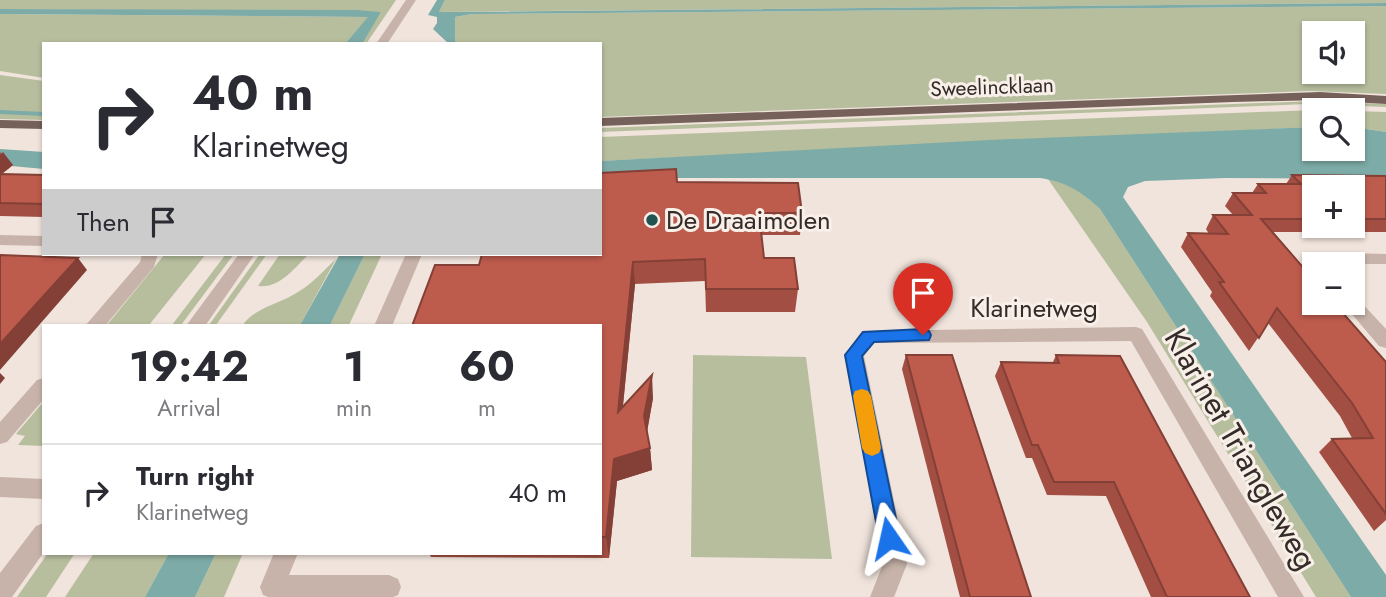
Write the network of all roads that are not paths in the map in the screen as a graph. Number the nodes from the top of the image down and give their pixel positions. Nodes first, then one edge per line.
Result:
1 (411, 0) edge
2 (383, 42) edge
3 (1386, 100) edge
4 (602, 122) edge
5 (0, 124) edge
6 (42, 125) edge
7 (0, 240) edge
8 (42, 241) edge
9 (150, 256) edge
10 (246, 256) edge
11 (413, 256) edge
12 (1365, 258) edge
13 (1386, 259) edge
14 (1363, 315) edge
15 (96, 324) edge
16 (196, 324) edge
17 (384, 324) edge
18 (1136, 334) joint
19 (1386, 341) edge
20 (42, 387) edge
21 (0, 436) edge
22 (0, 487) edge
23 (42, 489) edge
24 (42, 536) edge
25 (285, 555) edge
26 (389, 587) dead end
27 (0, 593) edge
28 (882, 597) edge
29 (1292, 597) edge

1 - 2 street
3 - 4 main road, Sweelincklaan
5 - 6 main road
7 - 8 street
9 - 15 street
10 - 16 street
11 - 17 street
12 - 13 street
14 - 19 street
18 - 28 street, Klarinetweg
18 - 29 street, Klarinet Triangleweg
20 - 21 street
22 - 23 street
24 - 27 street
25 - 26 street

